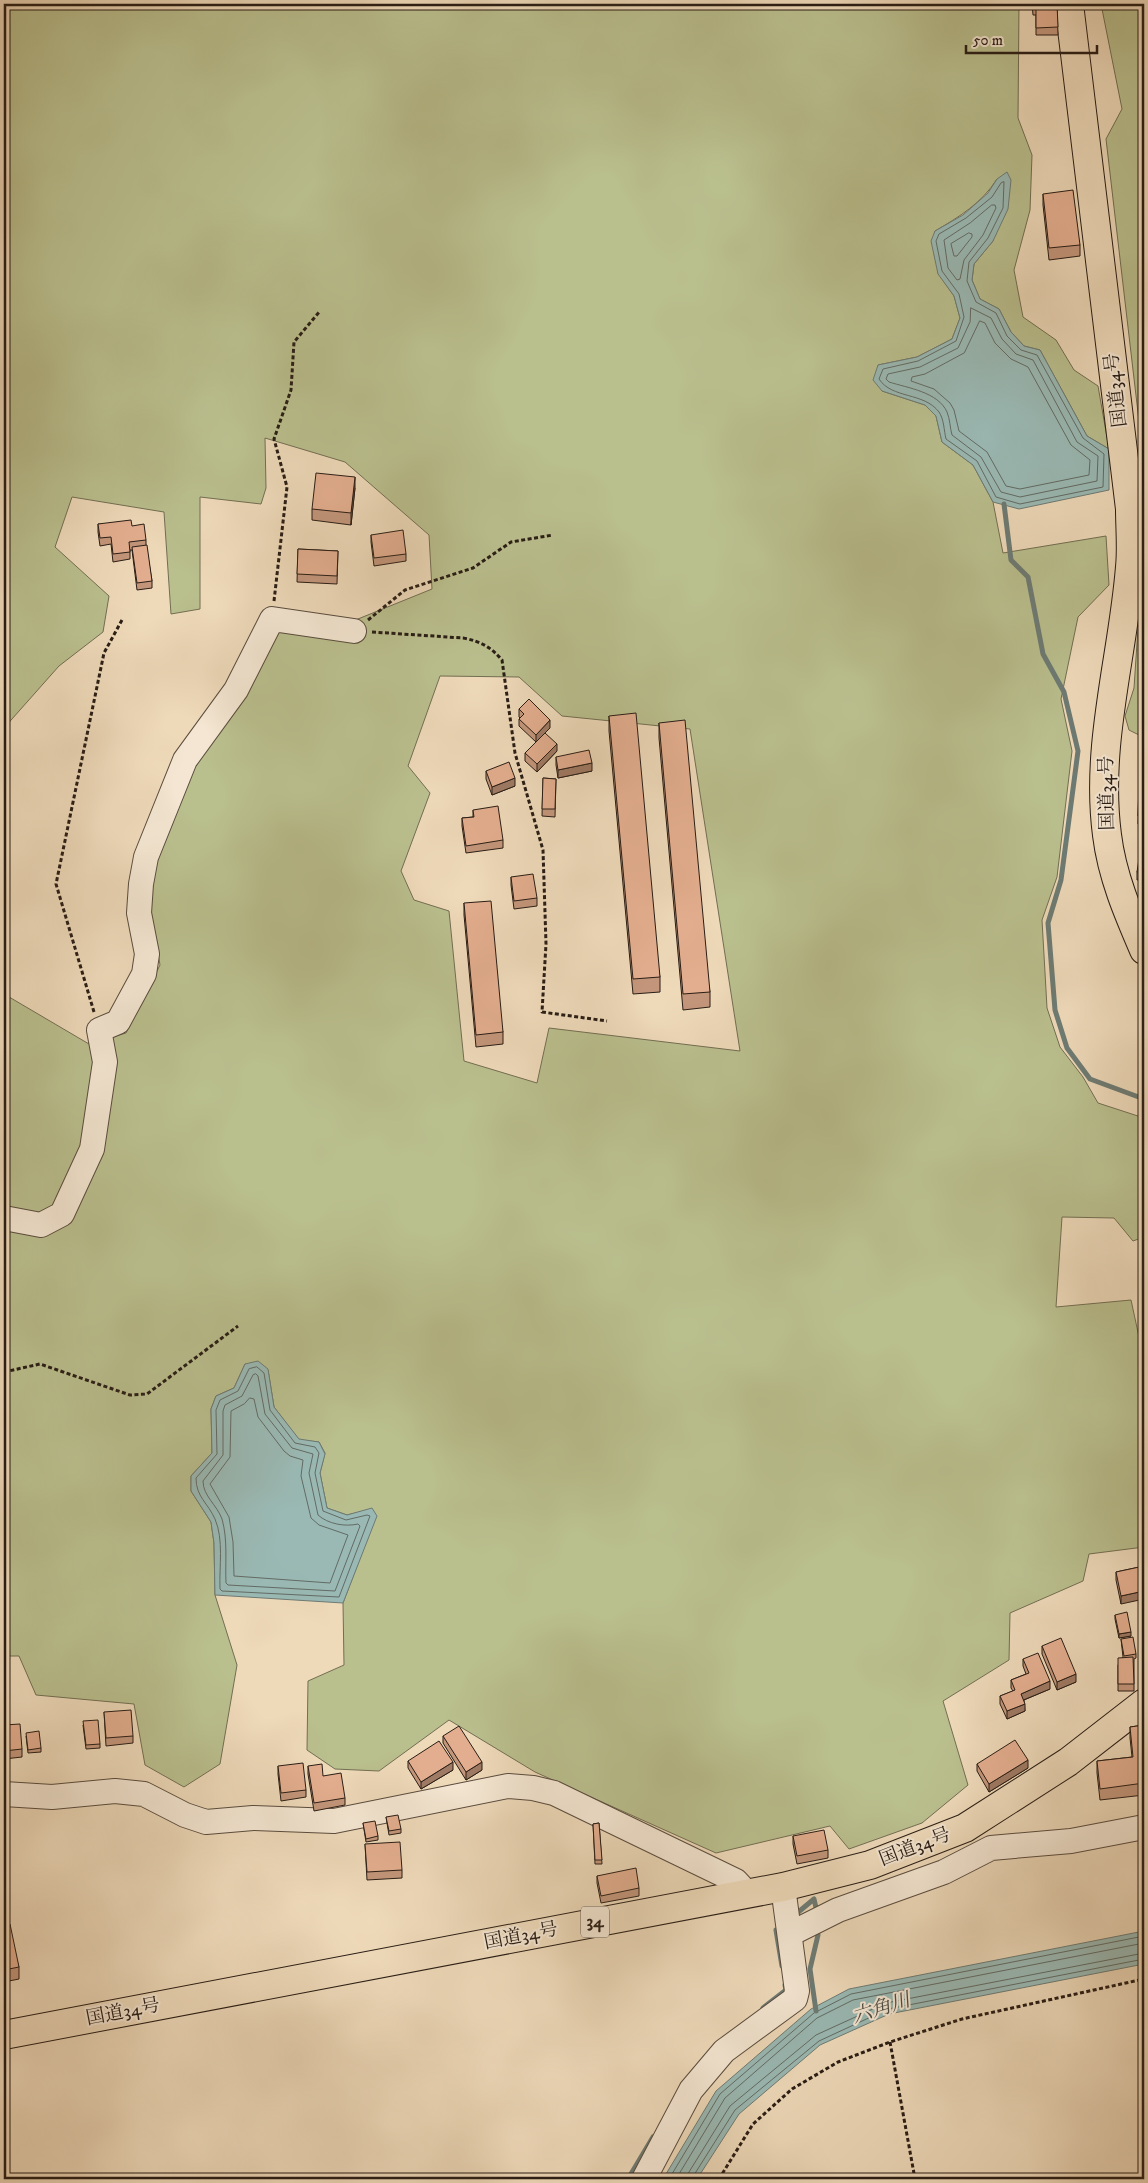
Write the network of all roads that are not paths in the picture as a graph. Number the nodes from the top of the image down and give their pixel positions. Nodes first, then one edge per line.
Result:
1 (1069, 4) edge
2 (354, 632) road end
3 (1144, 950) edge
4 (4, 1218) edge
5 (1144, 1703) edge
6 (4, 1794) edge
7 (1144, 1827) edge
8 (783, 1887) junction
9 (747, 1893) junction
10 (808, 1925) junction
11 (4, 2035) edge
12 (644, 2179) edge

1 - 3 highway, 国道34号
2 - 4 street
5 - 8 highway, 国道34号 / 34
6 - 9 street
7 - 10 street
8 - 9 highway, 国道34号 / 34
8 - 10 street
9 - 11 highway, 国道34号 / 34
10 - 12 street

